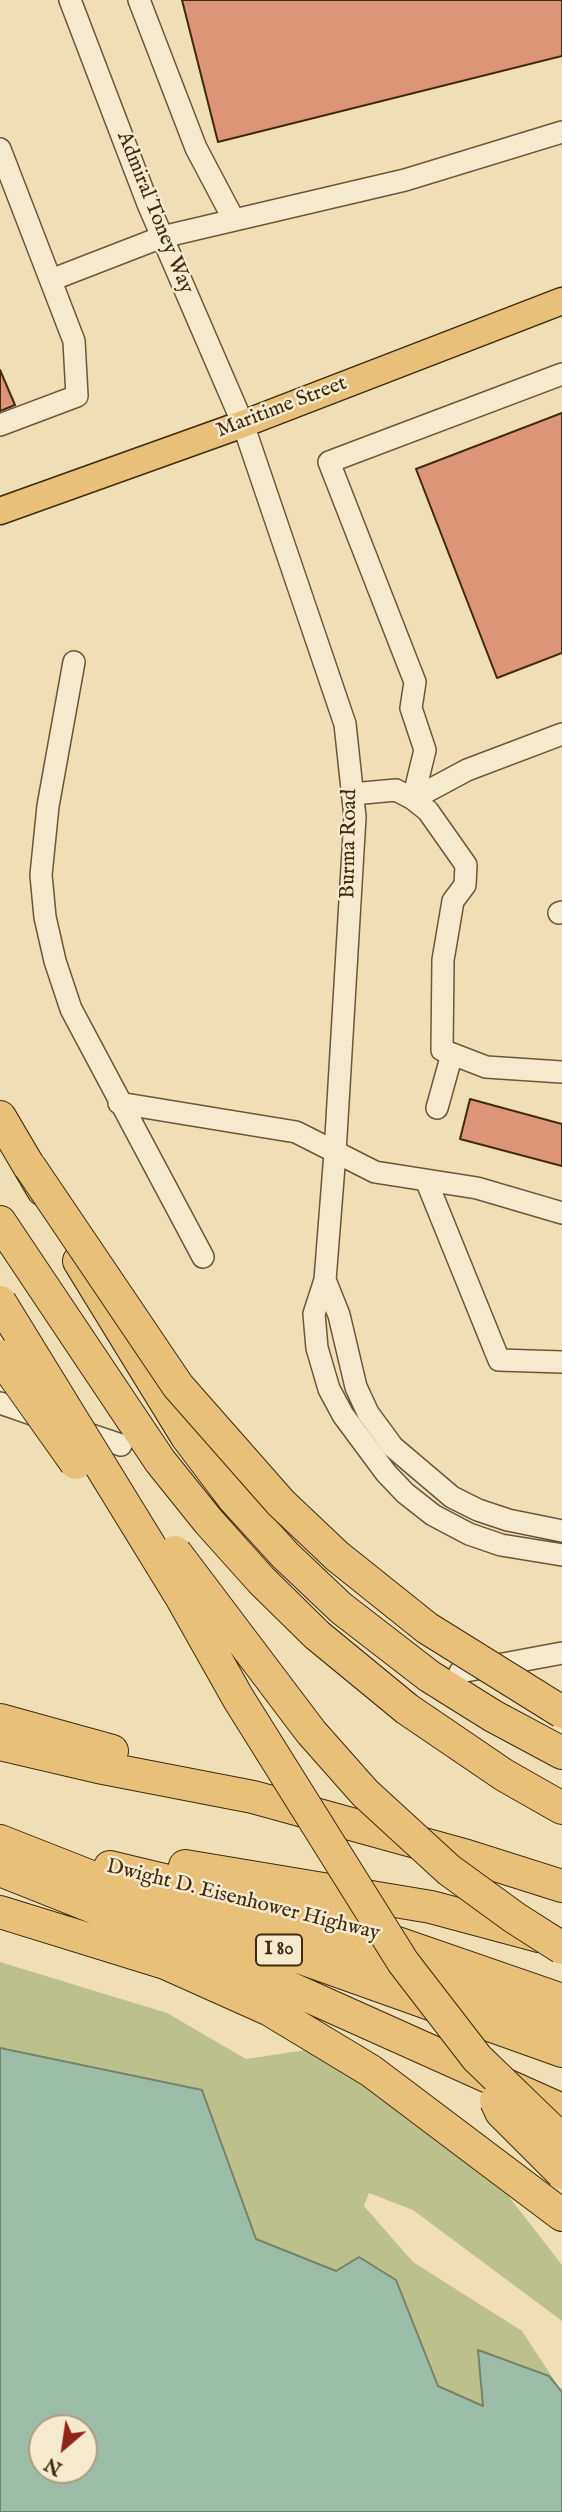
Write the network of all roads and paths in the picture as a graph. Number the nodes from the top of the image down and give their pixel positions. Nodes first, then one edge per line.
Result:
1 (70, 0) edge
2 (139, 0) edge
3 (562, 132) edge
4 (0, 149) edge
5 (234, 220) junction
6 (162, 237) junction
7 (51, 280) junction
8 (562, 301) edge
9 (562, 374) edge
10 (243, 424) junction
11 (0, 425) edge
12 (0, 511) edge
13 (74, 662) dead end
14 (562, 734) edge
15 (352, 793) junction
16 (413, 799) junction
17 (452, 1054) junction
18 (562, 1072) edge
19 (119, 1102) junction
20 (438, 1108) dead end
21 (0, 1117) edge
22 (335, 1153) junction
23 (30, 1167) junction
24 (426, 1180) junction
25 (562, 1213) edge
26 (0, 1222) edge
27 (203, 1257) dead end
28 (325, 1280) junction
29 (0, 1301) edge
30 (0, 1356) edge
31 (562, 1362) edge
32 (0, 1403) edge
33 (121, 1445) dead end
34 (562, 1531) edge
35 (562, 1555) edge
36 (562, 1653) edge
37 (460, 1672) dead end
38 (238, 1698) junction
39 (562, 1712) edge
40 (0, 1720) edge
41 (0, 1744) edge
42 (562, 1753) edge
43 (253, 1797) junction
44 (562, 1808) edge
45 (0, 1840) edge
46 (0, 1870) edge
47 (562, 1886) edge
48 (0, 1912) edge
49 (562, 1942) edge
50 (562, 1948) edge
51 (562, 2000) edge
52 (562, 2025) edge
53 (562, 2051) edge
54 (477, 2058) junction
55 (562, 2110) edge
56 (562, 2140) edge
57 (562, 2173) edge
58 (562, 2216) edge

1 - 6 street, Admiral Toney Way
2 - 5 street
3 - 5 street
4 - 7 street
5 - 6 street
6 - 7 street
6 - 10 street, Admiral Toney Way
7 - 11 street
8 - 10 main road, Maritime Street
9 - 16 street
10 - 12 main road, Maritime Street
10 - 15 street, Burma Road
13 - 19 street
14 - 16 street
15 - 16 street
15 - 22 street, Burma Road
16 - 17 street
17 - 18 street
17 - 20 street
19 - 22 street
19 - 27 street
21 - 23 highway
22 - 24 street
22 - 28 street, Burma Road
23 - 39 highway, bridge
23 - 42 highway, bridge
24 - 25 street
24 - 31 street
26 - 44 highway
28 - 34 street, Burma Road
28 - 35 street, Burma Road
29 - 38 highway, bridge
29 - 50 highway, bridge
30 - 38 highway, bridge
32 - 33 street
36 - 37 street
38 - 54 highway, bridge
40 - 43 highway
41 - 43 highway
43 - 47 highway
45 - 49 highway
45 - 51 highway, Dwight D. Eisenhower Highway / I 80
45 - 52 highway, Dwight D. Eisenhower Highway / I 80
45 - 53 highway, Dwight D. Eisenhower Highway / I 80
46 - 55 highway
48 - 58 highway
54 - 56 highway, bridge
54 - 57 highway, bridge

